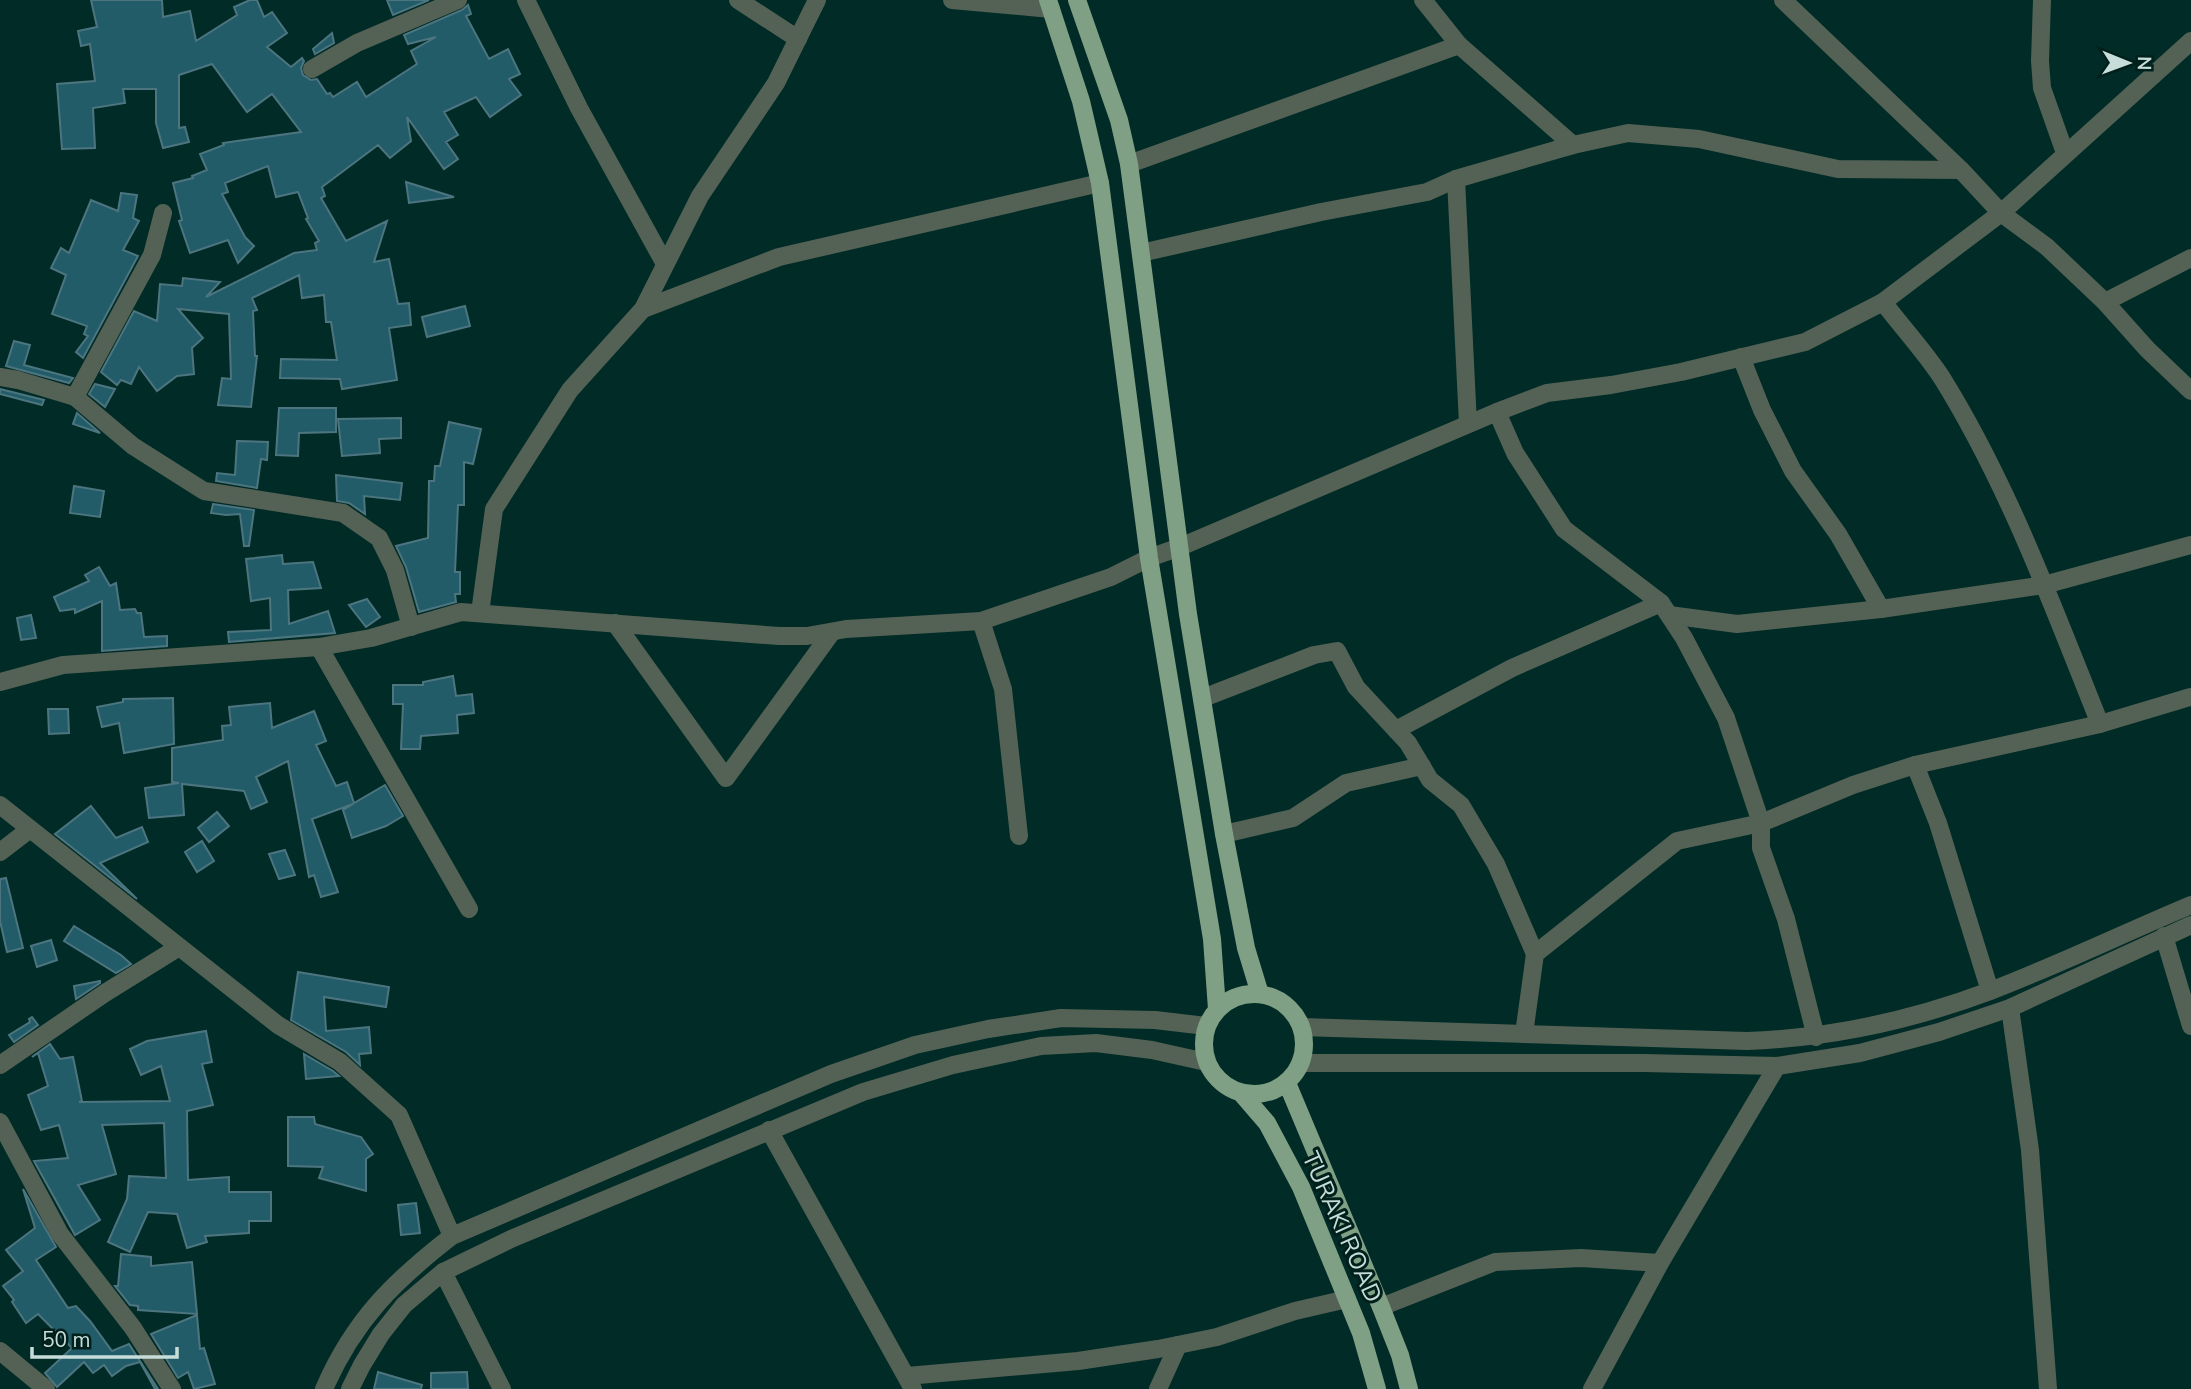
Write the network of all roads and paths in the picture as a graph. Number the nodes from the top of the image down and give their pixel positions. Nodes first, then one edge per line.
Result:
1 (458, 0) edge
2 (526, 0) edge
3 (738, 0) edge
4 (817, 0) edge
5 (952, 0) edge
6 (1077, 0) edge
7 (1423, 0) edge
8 (1783, 0) edge
9 (2042, 0) edge
10 (1050, 5) edge
11 (798, 39) junction
12 (2191, 41) edge
13 (1459, 46) junction
14 (312, 69) dead end
15 (1573, 145) junction
16 (2066, 153) junction
17 (1129, 164) junction
18 (1961, 170) junction
19 (1456, 179) junction
20 (1100, 183) junction
21 (163, 213) dead end
22 (2001, 213) junction
23 (1142, 253) junction
24 (2191, 258) edge
25 (666, 264) junction
26 (1883, 302) junction
27 (2105, 302) junction
28 (643, 309) junction
29 (1741, 357) junction
30 (0, 377) edge
31 (2191, 391) edge
32 (75, 397) junction
33 (1497, 412) junction
34 (1468, 424) junction
35 (2191, 545) edge
36 (1181, 547) junction
37 (1149, 558) junction
38 (2044, 585) junction
39 (1665, 609) junction
40 (1881, 609) junction
41 (480, 613) junction
42 (981, 621) junction
43 (615, 624) junction
44 (411, 627) junction
45 (832, 632) junction
46 (320, 647) junction
47 (0, 682) edge
48 (2190, 697) edge
49 (1203, 698) junction
50 (2100, 724) junction
51 (1396, 730) junction
52 (1915, 765) junction
53 (1422, 766) junction
54 (0, 805) edge
55 (1761, 822) junction
56 (30, 829) junction
57 (1224, 834) junction
58 (1019, 836) dead end
59 (0, 852) edge
60 (2191, 905) edge
61 (469, 909) dead end
62 (2191, 925) edge
63 (2164, 936) junction
64 (179, 947) junction
65 (1535, 954) junction
66 (1990, 991) junction
67 (1260, 994) junction
68 (2010, 1007) junction
69 (1217, 1009) junction
70 (1206, 1026) junction
71 (1301, 1027) junction
72 (2191, 1027) edge
73 (1524, 1034) junction
74 (1816, 1037) junction
75 (1206, 1062) junction
76 (1300, 1063) junction
77 (0, 1065) edge
78 (1777, 1066) junction
79 (1287, 1083) junction
80 (1242, 1094) junction
81 (0, 1122) edge
82 (769, 1130) junction
83 (452, 1236) junction
84 (1660, 1262) junction
85 (443, 1272) junction
86 (1347, 1299) junction
87 (1381, 1307) junction
88 (1178, 1345) junction
89 (0, 1351) edge
90 (910, 1382) edge
91 (46, 1389) edge
92 (172, 1389) edge
93 (324, 1389) edge
94 (350, 1389) edge
95 (502, 1389) edge
96 (1158, 1389) edge
97 (1377, 1389) edge
98 (1409, 1389) edge
99 (1592, 1389) edge
100 (2048, 1389) edge

1 - 14 street
2 - 25 street
3 - 11 street
4 - 11 street
5 - 10 street
6 - 17 main road
7 - 13 street
8 - 18 street
9 - 16 street
10 - 20 main road
11 - 25 street
12 - 16 street
13 - 15 street
13 - 17 street
15 - 18 street
15 - 19 street
16 - 22 street
17 - 23 main road
18 - 22 street
19 - 23 street
19 - 34 street
20 - 28 street
20 - 37 main road
21 - 32 street
22 - 26 street
22 - 27 street
23 - 36 main road
24 - 27 street
25 - 28 street
26 - 29 street
26 - 38 street
27 - 31 street
28 - 41 street
29 - 33 street
29 - 40 street
30 - 32 street
32 - 44 street
33 - 34 street
33 - 39 street
34 - 36 street
35 - 38 street
36 - 37 street
36 - 49 main road
37 - 42 street
37 - 69 main road
38 - 40 street
38 - 50 street
39 - 40 street
39 - 51 street
39 - 55 street
41 - 43 street
41 - 44 street
42 - 45 street
42 - 58 street
43 - 45 street
43 - 45 street
44 - 46 street
46 - 47 street
46 - 61 street
48 - 50 street
49 - 51 street
49 - 57 main road
50 - 52 street
51 - 53 street
52 - 55 street
52 - 66 street
53 - 57 street
53 - 65 street
54 - 56 street
55 - 65 street
55 - 74 street
56 - 59 street
56 - 64 street
57 - 67 main road
60 - 66 street
62 - 63 street
63 - 68 street
63 - 72 street
64 - 77 street
64 - 83 street
65 - 73 street
66 - 74 street
67 - 69 main road
67 - 71 main road
68 - 78 street
68 - 100 street
69 - 70 main road
70 - 75 main road
70 - 83 street
71 - 73 street
71 - 76 main road
73 - 74 street
75 - 80 main road
75 - 82 street
76 - 78 street
76 - 79 main road
78 - 84 street
79 - 80 main road
79 - 87 main road
80 - 86 main road, TURAKI ROAD
81 - 92 street
82 - 85 street
82 - 90 street
83 - 93 street
84 - 87 street
84 - 99 street
85 - 94 street
85 - 95 street
86 - 88 street
86 - 97 main road, TURAKI ROAD
87 - 98 main road
88 - 90 street
88 - 96 street
89 - 91 street

